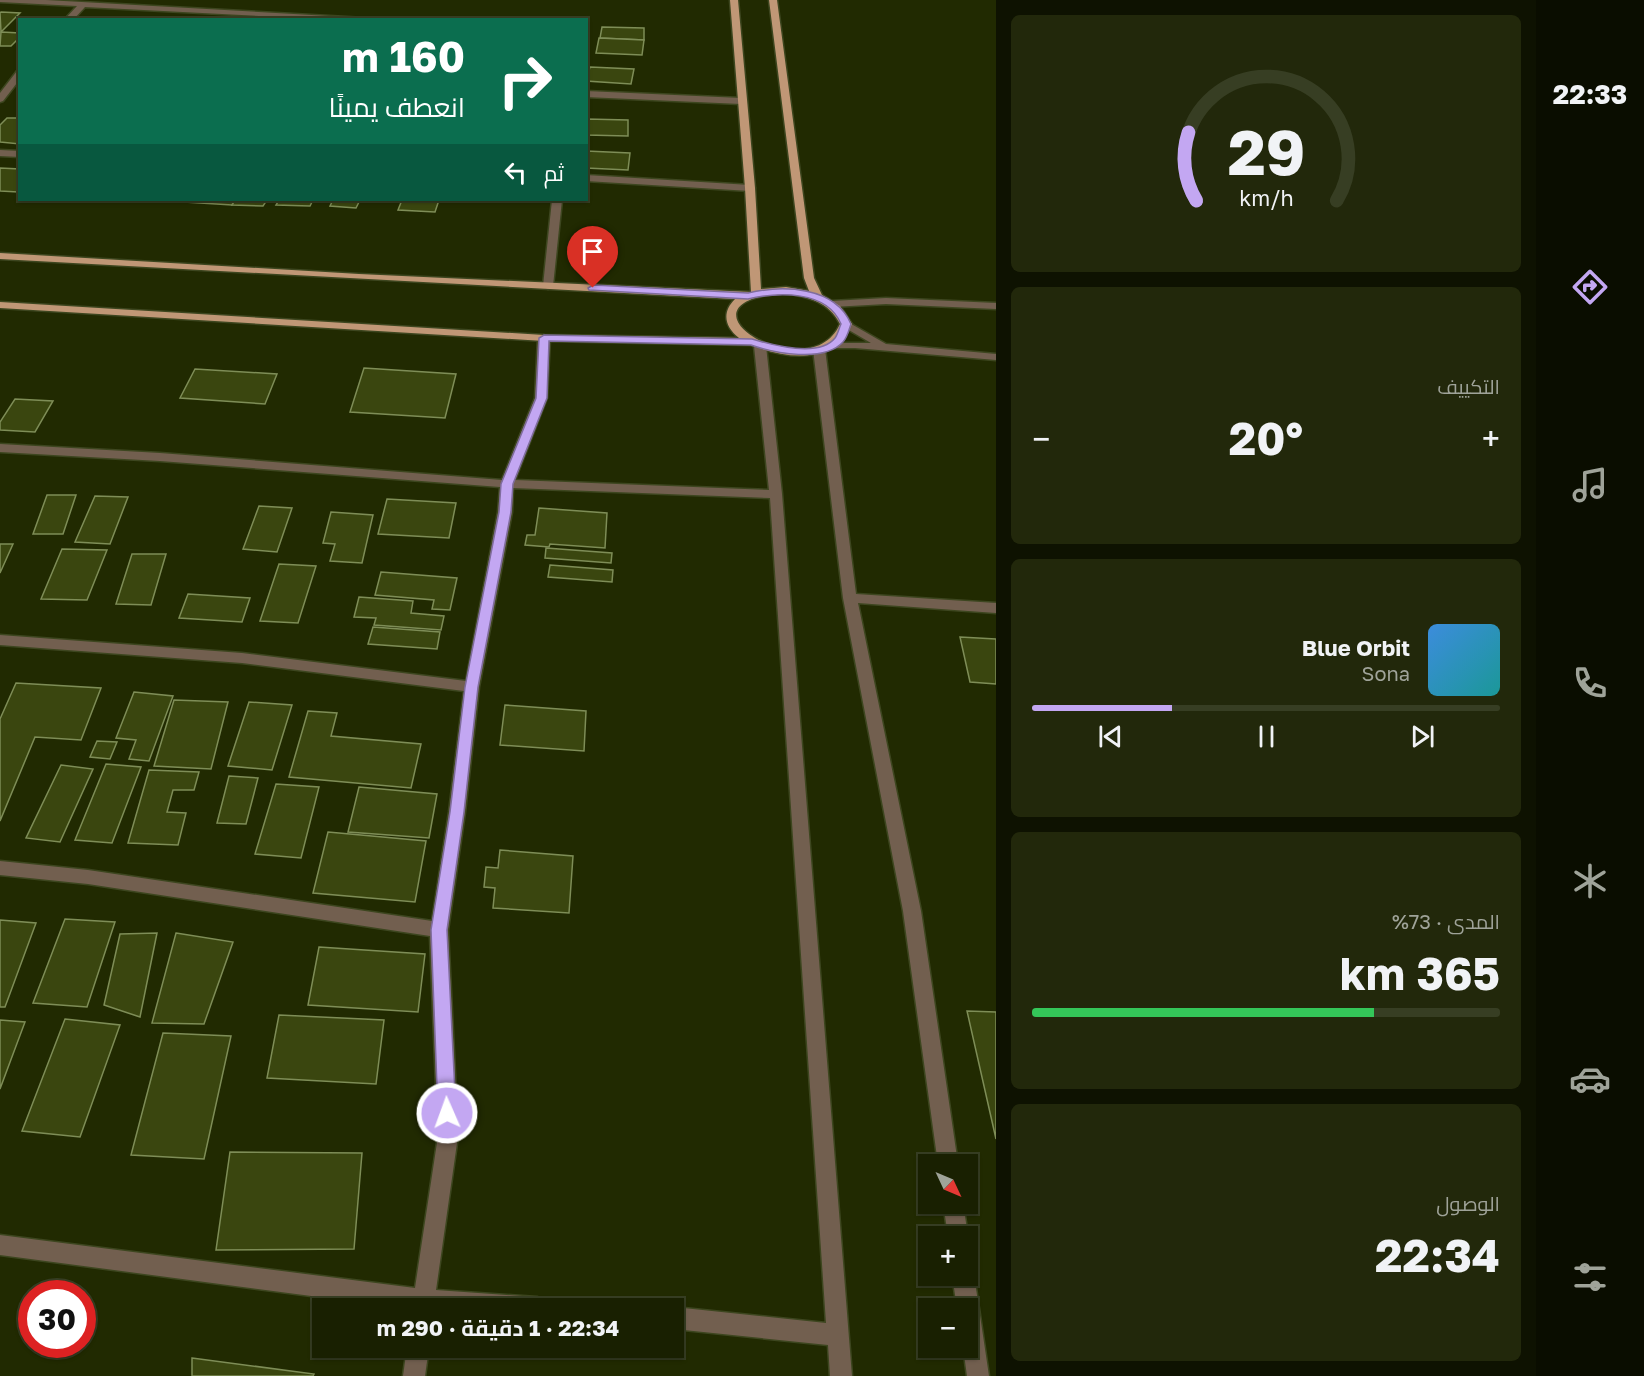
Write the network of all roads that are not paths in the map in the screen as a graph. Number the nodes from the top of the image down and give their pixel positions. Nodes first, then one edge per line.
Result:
1 (0, 0) edge
2 (734, 0) edge
3 (773, 0) edge
4 (82, 5) junction
5 (213, 12) junction
6 (70, 18) edge
7 (209, 18) edge
8 (350, 18) edge
9 (18, 76) edge
10 (588, 94) edge
11 (0, 99) edge
12 (741, 101) junction
13 (0, 153) edge
14 (18, 154) edge
15 (588, 178) edge
16 (750, 188) junction
17 (557, 201) edge
18 (0, 256) edge
19 (548, 286) junction
20 (752, 295) junction
21 (817, 297) junction
22 (832, 304) junction
23 (0, 305) edge
24 (996, 306) edge
25 (846, 324) junction
26 (544, 338) junction
27 (756, 344) junction
28 (824, 348) junction
29 (889, 349) junction
30 (996, 357) edge
31 (0, 448) edge
32 (507, 484) junction
33 (776, 494) junction
34 (850, 598) junction
35 (996, 608) edge
36 (0, 640) edge
37 (471, 687) junction
38 (0, 868) edge
39 (439, 930) junction
40 (947, 1154) edge
41 (0, 1245) edge
42 (965, 1286) edge
43 (380, 1298) edge
44 (424, 1298) edge
45 (684, 1319) edge
46 (838, 1335) junction
47 (416, 1358) edge
48 (414, 1376) edge
49 (841, 1376) edge
50 (978, 1376) edge

1 - 4 street
2 - 12 main road
3 - 21 main road
4 - 5 street
4 - 6 street
5 - 7 street
5 - 8 street
9 - 11 street
10 - 12 street
12 - 16 main road
13 - 14 street
15 - 16 street
16 - 20 main road
17 - 19 street
18 - 19 main road
19 - 20 main road
20 - 21 main road
20 - 27 main road
21 - 22 main road
22 - 24 street
22 - 25 main road
23 - 26 main road
25 - 28 main road
25 - 29 street
26 - 27 main road
26 - 32 street
27 - 28 main road
27 - 33 street
28 - 29 street
28 - 34 street
29 - 30 street
31 - 32 street
32 - 33 street
32 - 37 street
33 - 46 street
34 - 35 street
34 - 40 street
36 - 37 street
37 - 39 street
38 - 39 street
39 - 44 street
41 - 43 street
42 - 50 street
45 - 46 street
46 - 49 street
47 - 48 street

